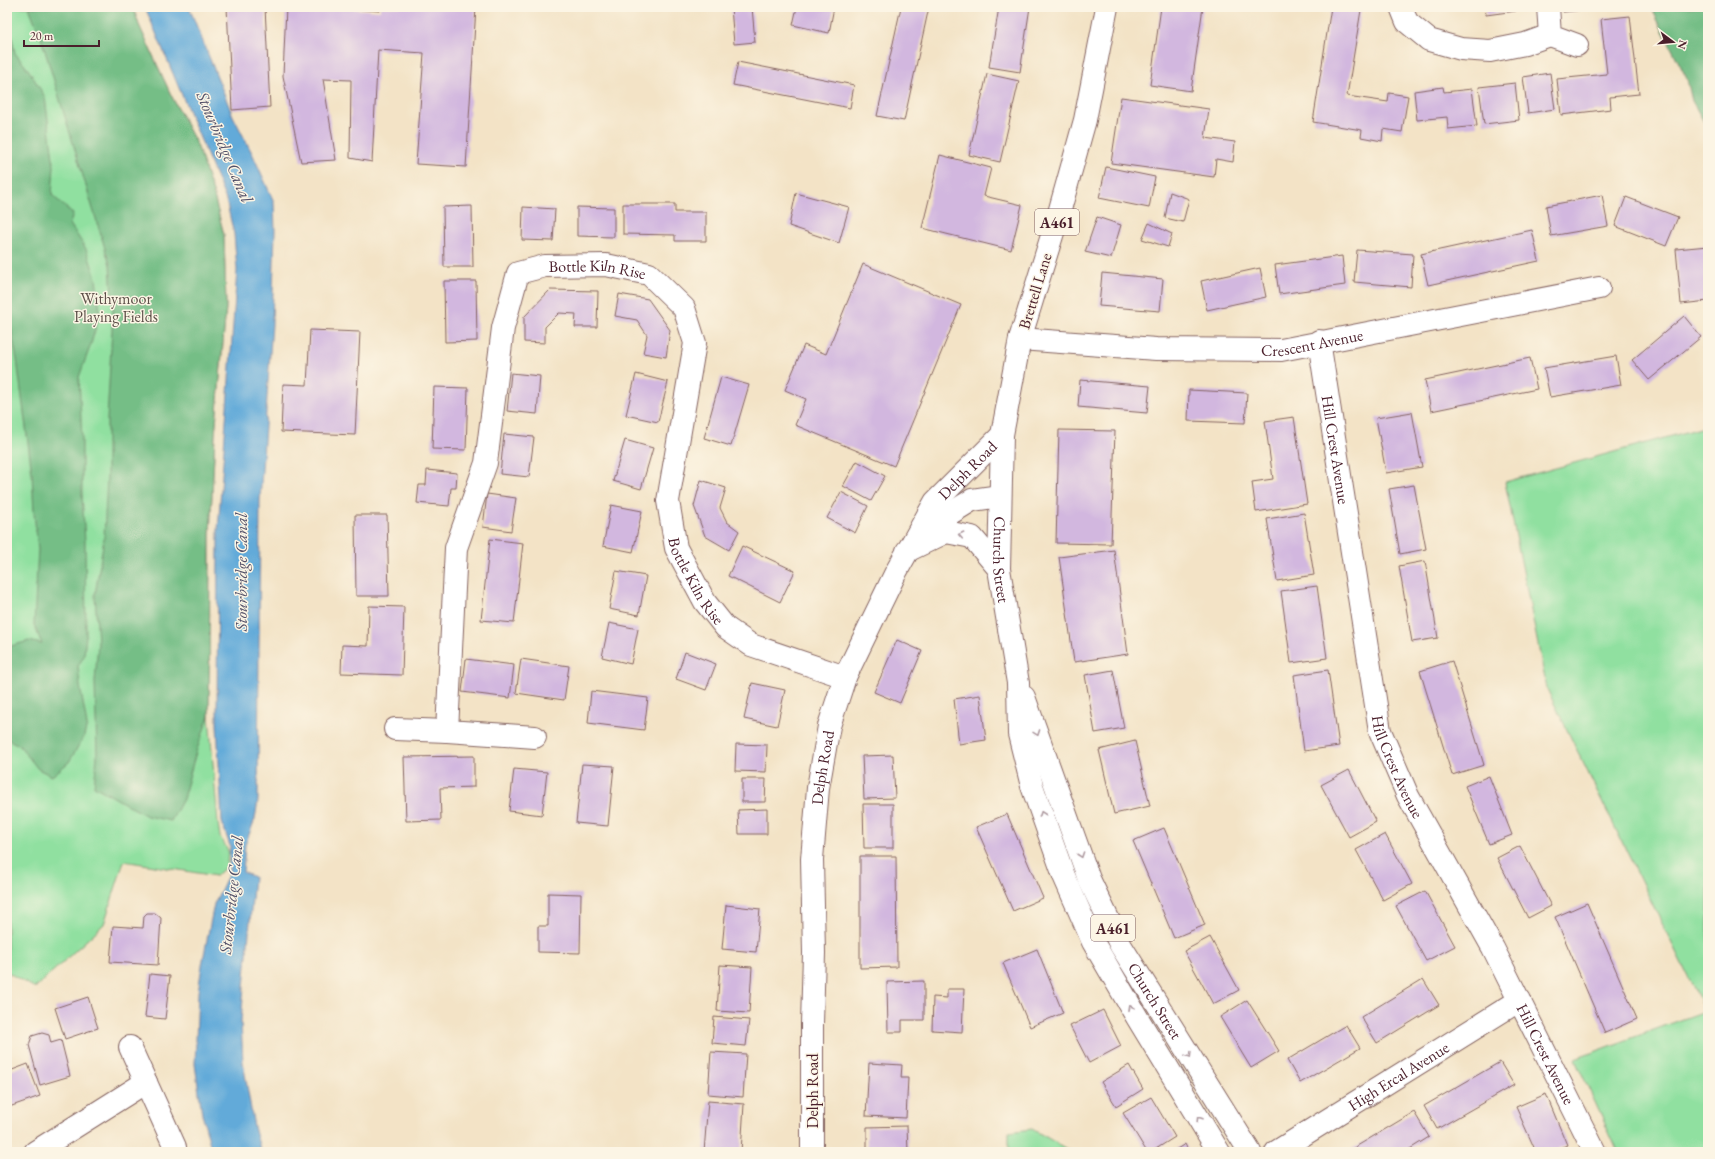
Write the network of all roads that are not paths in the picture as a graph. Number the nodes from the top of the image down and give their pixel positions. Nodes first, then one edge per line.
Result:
1 (1107, 7) edge
2 (1401, 7) edge
3 (1548, 7) edge
4 (1550, 35) junction
5 (1577, 45) dead end
6 (1599, 288) dead end
7 (1020, 339) junction
8 (1319, 341) junction
9 (1002, 435) junction
10 (1000, 496) junction
11 (913, 543) junction
12 (999, 569) junction
13 (845, 676) junction
14 (1018, 683) junction
15 (395, 729) dead end
16 (447, 731) junction
17 (535, 737) dead end
18 (1520, 1000) junction
19 (130, 1047) dead end
20 (146, 1082) junction
21 (175, 1147) dead end
22 (35, 1152) edge
23 (812, 1152) edge
24 (1219, 1152) edge
25 (1250, 1152) edge
26 (1276, 1152) edge
27 (1595, 1152) edge

1 - 7 street, Brettell Lane / A461
2 - 4 street
3 - 4 street
4 - 5 street
6 - 8 street, Crescent Avenue
7 - 8 street, Crescent Avenue
7 - 9 street, Brettell Lane / A461
8 - 18 street, Hill Crest Avenue
9 - 10 street, Church Street / A461
9 - 11 street, Delph Road
10 - 11 street
10 - 12 street, Church Street / A461
12 -> 11 street
11 - 13 street, Delph Road
12 - 14 street, Church Street / A461
13 - 16 street, Bottle Kiln Rise
13 - 23 street, Delph Road
24 -> 14 street, Church Street / A461
14 -> 25 street, Church Street / A461
15 - 16 street
16 - 17 street
18 - 26 street, High Ercal Avenue
18 - 27 street, Hill Crest Avenue
19 - 20 street
20 - 21 street
20 - 22 street

